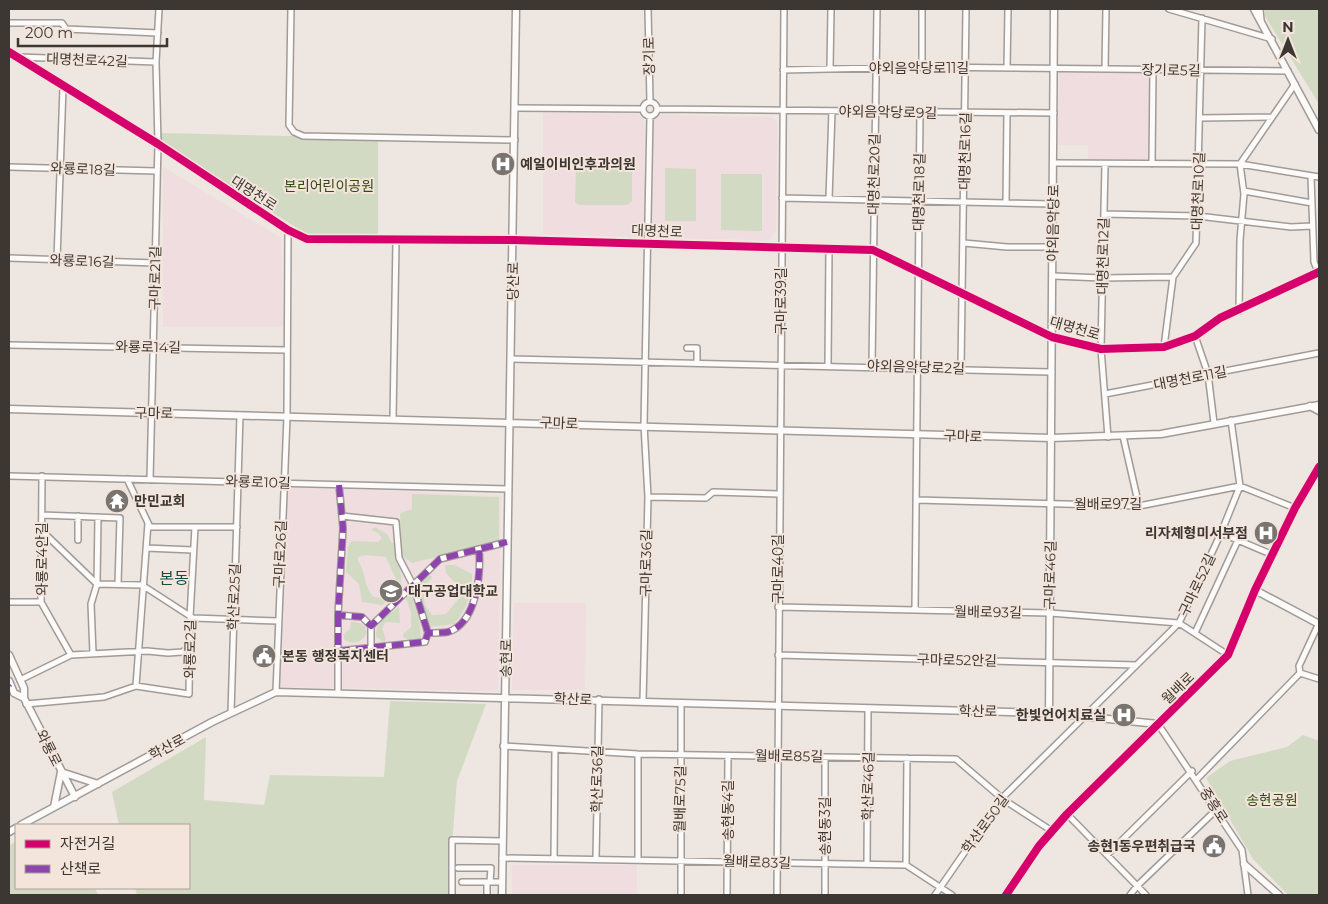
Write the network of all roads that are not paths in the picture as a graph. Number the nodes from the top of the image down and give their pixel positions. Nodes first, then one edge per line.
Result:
1 (159, 9) edge
2 (291, 9) edge
3 (516, 9) edge
4 (648, 9) edge
5 (784, 9) edge
6 (831, 9) edge
7 (877, 9) edge
8 (922, 9) edge
9 (966, 9) edge
10 (1008, 9) edge
11 (1054, 9) edge
12 (1106, 9) edge
13 (1169, 9) edge
14 (1254, 9) edge
15 (1260, 9) edge
16 (1202, 18) junction
17 (1262, 20) junction
18 (9, 22) edge
19 (158, 33) junction
20 (1272, 39) junction
21 (9, 52) edge
22 (18, 57) junction
23 (156, 62) junction
24 (922, 67) junction
25 (830, 68) junction
26 (876, 68) junction
27 (967, 68) junction
28 (1007, 68) junction
29 (1054, 68) junction
30 (1105, 69) junction
31 (1153, 69) junction
32 (783, 70) junction
33 (1201, 70) junction
34 (1288, 71) junction
35 (1295, 84) junction
36 (63, 87) junction
37 (650, 102) junction
38 (515, 108) junction
39 (643, 109) junction
40 (657, 109) junction
41 (832, 111) junction
42 (782, 112) junction
43 (875, 112) junction
44 (920, 112) junction
45 (966, 112) junction
46 (1007, 113) junction
47 (1054, 113) junction
48 (650, 116) junction
49 (1272, 117) junction
50 (1200, 118) junction
51 (1319, 130) edge
52 (515, 140) junction
53 (158, 144) junction
54 (1054, 163) junction
55 (1105, 164) junction
56 (1152, 164) junction
57 (1240, 164) junction
58 (1199, 165) junction
59 (9, 167) edge
60 (62, 169) junction
61 (156, 171) junction
62 (1311, 177) junction
63 (1319, 177) edge
64 (1244, 191) junction
65 (782, 198) junction
66 (829, 199) junction
67 (874, 200) junction
68 (919, 201) junction
69 (964, 202) junction
70 (1006, 203) junction
71 (1312, 203) junction
72 (1053, 204) junction
73 (1104, 214) junction
74 (1198, 216) junction
75 (1242, 220) junction
76 (1312, 226) junction
77 (288, 230) junction
78 (513, 240) junction
79 (396, 241) junction
80 (647, 243) junction
81 (964, 243) junction
82 (781, 247) junction
83 (1053, 247) junction
84 (829, 248) junction
85 (873, 250) junction
86 (9, 258) edge
87 (57, 260) junction
88 (155, 263) junction
89 (918, 272) junction
90 (1319, 273) edge
91 (1052, 276) junction
92 (1174, 277) junction
93 (1102, 278) junction
94 (963, 294) junction
95 (1239, 311) junction
96 (1195, 336) junction
97 (1052, 338) junction
98 (9, 345) edge
99 (1164, 346) junction
100 (154, 348) junction
101 (687, 348) dead end
102 (1101, 349) junction
103 (287, 350) junction
104 (1319, 353) edge
105 (511, 358) junction
106 (645, 362) junction
107 (697, 362) junction
108 (781, 364) junction
109 (828, 365) junction
110 (872, 366) junction
111 (916, 367) junction
112 (961, 368) junction
113 (1052, 372) junction
114 (1208, 374) junction
115 (1105, 394) junction
116 (1319, 405) edge
117 (1310, 406) junction
118 (9, 409) edge
119 (1319, 411) edge
120 (152, 413) junction
121 (240, 415) junction
122 (287, 417) junction
123 (392, 419) junction
124 (1231, 420) junction
125 (510, 422) junction
126 (1214, 424) junction
127 (644, 425) junction
128 (780, 431) junction
129 (915, 435) junction
130 (1123, 436) junction
131 (1108, 437) junction
132 (1051, 438) junction
133 (1319, 466) edge
134 (9, 476) edge
135 (42, 476) junction
136 (126, 478) junction
137 (150, 480) junction
138 (238, 482) junction
139 (283, 483) junction
140 (340, 484) junction
141 (1240, 486) junction
142 (508, 489) junction
143 (778, 494) junction
144 (648, 497) junction
145 (916, 500) junction
146 (1051, 504) junction
147 (1140, 506) junction
148 (1295, 508) junction
149 (42, 514) junction
150 (78, 516) junction
151 (342, 516) junction
152 (98, 517) junction
153 (148, 523) junction
154 (195, 527) junction
155 (237, 527) junction
156 (41, 530) junction
157 (1221, 533) junction
158 (78, 540) dead end
159 (1238, 540) junction
160 (507, 542) junction
161 (146, 548) junction
162 (479, 549) junction
163 (193, 550) junction
164 (1273, 555) junction
165 (97, 584) junction
166 (118, 584) junction
167 (142, 585) junction
168 (413, 585) junction
169 (1255, 590) junction
170 (9, 602) edge
171 (41, 602) junction
172 (778, 607) junction
173 (915, 610) junction
174 (1050, 613) junction
175 (338, 615) junction
176 (190, 617) junction
177 (234, 619) junction
178 (278, 621) junction
179 (1179, 623) junction
180 (1319, 624) edge
181 (371, 626) junction
182 (428, 633) junction
183 (1195, 633) junction
184 (371, 646) junction
185 (190, 647) junction
186 (338, 650) junction
187 (138, 652) junction
188 (93, 653) junction
189 (9, 655) edge
190 (71, 655) junction
191 (778, 655) junction
192 (1228, 655) junction
193 (1049, 662) junction
194 (1136, 665) junction
195 (1300, 672) junction
196 (1319, 679) edge
197 (20, 680) junction
198 (9, 683) edge
199 (136, 686) junction
200 (276, 692) junction
201 (338, 693) junction
202 (505, 697) junction
203 (599, 699) junction
204 (25, 701) junction
205 (643, 701) junction
206 (681, 703) junction
207 (778, 706) junction
208 (868, 708) junction
209 (231, 713) junction
210 (1049, 713) junction
211 (1085, 716) junction
212 (1158, 724) junction
213 (503, 746) junction
214 (555, 749) junction
215 (597, 752) junction
216 (638, 754) junction
217 (681, 755) junction
218 (728, 756) junction
219 (777, 756) junction
220 (825, 757) junction
221 (868, 758) junction
222 (907, 758) junction
223 (1192, 771) junction
224 (61, 772) junction
225 (1197, 779) junction
226 (98, 784) junction
227 (75, 797) junction
228 (1002, 798) junction
229 (54, 807) junction
230 (1217, 809) junction
231 (1067, 814) junction
232 (23, 824) edge
233 (1052, 831) junction
234 (503, 841) junction
235 (1107, 855) junction
236 (502, 858) junction
237 (554, 859) junction
238 (596, 859) junction
239 (638, 860) junction
240 (679, 860) junction
241 (727, 861) junction
242 (778, 862) junction
243 (867, 863) junction
244 (824, 864) junction
245 (1244, 864) junction
246 (906, 865) junction
247 (458, 868) dead end
248 (462, 882) dead end
249 (489, 882) junction
250 (502, 882) junction
251 (1137, 886) junction
252 (940, 887) junction
253 (452, 895) edge
254 (487, 895) edge
255 (502, 895) edge
256 (681, 895) edge
257 (727, 895) edge
258 (777, 895) edge
259 (825, 895) edge
260 (935, 895) edge
261 (952, 895) edge
262 (1006, 895) edge
263 (1130, 895) edge
264 (1146, 895) edge
265 (1248, 895) edge
266 (1279, 895) edge

1 - 19 street, 구마로21길
2 - 52 street
3 - 38 main road, 당산로
4 - 37 street, 장기로
5 - 32 street, 구마로39길
6 - 25 street
7 - 26 street, 대명천로20길
8 - 24 street
9 - 27 street, 대명천로16길
10 - 28 street
11 - 29 main road, 야외음악당로
12 - 30 street
13 - 16 street
14 - 17 main road
15 - 17 street
16 - 20 street
16 - 33 street, 대명천로10길
17 - 20 main road
18 - 19 street
19 - 23 street, 구마로21길
20 - 34 main road
21 - 22 street, 대명천로
22 - 23 street, 대명천로42길
22 - 36 street, 대명천로
23 - 53 street, 구마로21길
24 - 26 street, 야외음악당로11길
24 - 27 street, 야외음악당로11길
25 - 26 street, 야외음악당로11길
25 - 32 street, 야외음악당로11길
26 - 43 street, 대명천로20길
27 - 28 street, 야외음악당로11길
27 - 45 street, 대명천로16길
28 - 29 street, 야외음악당로11길
29 - 30 street, 장기로5길
29 - 47 main road, 야외음악당로
30 - 31 street, 장기로5길
31 - 33 street, 장기로5길
31 - 56 street
32 - 42 street, 구마로39길
33 - 34 street, 장기로5길
33 - 50 street, 대명천로10길
34 - 35 main road
35 - 49 street
35 - 51 main road
36 - 53 street, 대명천로
36 - 60 street
37 - 39 street
37 - 40 street
38 - 39 street
38 - 52 main road, 당산로
39 - 48 street
40 - 42 street
40 - 48 street
41 - 42 street, 야외음악당로9길
41 - 43 street, 야외음악당로9길
41 - 66 street
42 - 65 street, 구마로39길
43 - 44 street, 야외음악당로9길
43 - 67 street, 대명천로20길
44 - 45 street, 야외음악당로9길
44 - 68 street, 대명천로18길
45 - 46 street, 야외음악당로9길
45 - 69 street, 대명천로16길
46 - 47 street, 야외음악당로9길
46 - 70 street
47 - 54 main road, 야외음악당로
48 - 80 street, 대명천로
49 - 50 street
49 - 57 street
50 - 58 street, 대명천로10길
52 - 78 main road, 당산로
53 - 61 street, 구마로21길
53 - 77 street, 대명천로
54 - 55 street
54 - 72 main road, 야외음악당로
55 - 56 street
55 - 73 street, 대명천로12길
56 - 58 street
57 - 58 street
57 - 62 street
57 - 64 street
58 - 74 street, 대명천로10길
59 - 60 street, 와룡로18길
60 - 61 street, 와룡로18길
60 - 87 street
61 - 88 street, 구마로21길
62 - 63 street
62 - 71 street
64 - 71 street
64 - 75 street
65 - 66 street
65 - 82 street, 구마로39길
66 - 67 street
67 - 68 street
67 - 85 street, 대명천로20길
68 - 69 street
68 - 89 street, 대명천로18길
69 - 70 street
69 - 81 street, 대명천로16길
70 - 72 street
71 - 76 street
72 - 83 main road, 야외음악당로
73 - 74 street
73 - 93 street, 대명천로12길
74 - 75 street
74 - 92 street, 대명천로10길
75 - 76 street
75 - 95 street
76 - 90 street
77 - 79 street, 대명천로
77 - 103 street, 구마로26길
78 - 79 street, 대명천로
78 - 80 street, 대명천로
78 - 105 main road, 당산로
79 - 123 street
80 - 82 street, 대명천로
80 - 106 street, 구마로36길
81 - 83 street
81 - 94 street, 대명천로16길
82 - 84 street, 대명천로
82 - 108 street, 구마로39길
83 - 91 main road, 야외음악당로
84 - 85 street, 대명천로
84 - 109 street
85 - 89 street, 대명천로
85 - 110 street, 대명천로20길
86 - 87 street, 와룡로16길
87 - 88 street, 와룡로16길
88 - 100 street, 구마로21길
89 - 94 street, 대명천로
89 - 111 street, 대명천로18길
90 - 95 street, 대명천로
91 - 93 street
91 - 97 main road, 야외음악당로
92 - 93 street
92 - 99 street, 대명천로10길
93 - 102 street, 대명천로12길
94 - 97 street, 대명천로
94 - 112 street
95 - 96 street, 대명천로
96 - 99 street, 대명천로
96 - 114 street
97 - 102 street, 대명천로
97 - 113 main road, 야외음악당로
98 - 100 street, 와룡로14길
99 - 102 street, 대명천로
100 - 103 street, 와룡로14길
100 - 120 street, 구마로21길
101 - 107 street
102 - 115 street
103 - 122 street, 구마로26길
104 - 114 street, 대명천로11길
105 - 106 street, 야외음악당로2길
105 - 125 main road, 당산로
106 - 107 street, 야외음악당로2길
106 - 127 street, 구마로36길
107 - 108 street, 야외음악당로2길
108 - 109 street, 야외음악당로2길
108 - 128 street, 구마로39길
109 - 110 street, 야외음악당로2길
110 - 111 street, 야외음악당로2길
111 - 112 street, 야외음악당로2길
111 - 129 street, 대명천로18길
112 - 113 street, 야외음악당로2길
113 - 132 main road, 야외음악당로
114 - 115 street, 대명천로11길
114 - 126 street
115 - 131 street
116 - 117 main road, 구마로
117 - 119 main road
117 - 124 main road, 구마로
118 - 120 main road, 구마로
120 - 121 main road, 구마로
120 - 137 street, 구마로21길
121 - 122 main road, 구마로
121 - 138 street, 학산로25길
122 - 123 main road, 구마로
122 - 139 street, 구마로26길
123 - 125 main road, 구마로
124 - 126 main road, 구마로
124 - 141 street, 구마로52길
125 - 127 main road, 구마로
125 - 142 main road, 송현로
126 - 130 main road, 구마로
127 - 128 main road, 구마로
127 - 144 street, 구마로36길
128 - 129 main road, 구마로
128 - 143 street, 구마로40길
129 - 132 main road, 구마로
129 - 145 street, 대명천로18길
130 - 131 main road, 구마로
130 - 147 street
131 - 132 main road, 구마로
132 - 146 main road, 구마로46길
133 - 148 main road, 월배로
134 - 135 street, 와룡로10길
135 - 136 street, 와룡로10길
135 - 149 street, 와룡로4안길
136 - 137 street, 와룡로10길
136 - 153 street
137 - 138 street, 와룡로10길
138 - 139 street, 와룡로10길
138 - 155 street, 학산로25길
139 - 140 street, 와룡로10길
139 - 178 street, 구마로26길
140 - 142 street, 와룡로10길
140 - 151 street
141 - 147 street, 월배로97길
141 - 148 street
141 - 157 street, 구마로52길
142 - 160 main road, 송현로
143 - 144 street
143 - 172 street, 구마로40길
144 - 205 street, 구마로36길
145 - 146 street, 월배로97길
145 - 173 street, 대명천로18길
146 - 147 street, 월배로97길
146 - 174 main road, 구마로46길
148 - 164 main road, 월배로
149 - 150 street, 와룡로4안길
149 - 156 street, 와룡로4안길
150 - 152 street, 와룡로4안길
150 - 158 street
151 - 168 street
151 - 175 street
152 - 165 street
152 - 166 street, 와룡로4안길
153 - 154 street
153 - 161 street
154 - 155 street
154 - 163 street, 와룡로2길
155 - 177 street, 학산로25길
156 - 165 street
156 - 171 street, 와룡로4안길
157 - 159 street
157 - 179 street, 구마로52길
159 - 164 street
159 - 183 street
160 - 162 street
160 - 202 main road, 송현로
161 - 163 street
161 - 167 street
162 - 168 street
162 - 182 street
163 - 176 street, 와룡로2길
164 - 169 main road, 월배로
165 - 166 street
165 - 188 street
166 - 167 street
167 - 176 street
167 - 187 street
168 - 181 street
168 - 182 street
169 - 180 main road
169 - 192 main road, 월배로
170 - 171 street
171 - 190 street, 와룡로4안길
172 - 173 street, 월배로93길
172 - 191 street, 구마로40길
173 - 174 street, 월배로93길
174 - 179 street, 월배로93길
174 - 193 main road, 구마로46길
175 - 181 street
175 - 186 street
176 - 177 street
176 - 185 street, 와룡로2길
177 - 178 street
177 - 209 street, 학산로25길
178 - 200 street, 구마로26길
179 - 183 street, 월배로93길
179 - 194 street, 구마로52길
180 - 195 street
181 - 184 street
182 - 184 street
183 - 192 street, 월배로93길
184 - 186 street
185 - 187 street
185 - 199 street, 와룡로2길
186 - 201 street
187 - 188 street
187 - 199 street
188 - 190 street
189 - 197 main road, 와룡로
190 - 197 street
191 - 193 street, 구마로52안길
191 - 207 street, 구마로40길
192 - 212 main road, 월배로
193 - 194 street, 구마로52안길
193 - 210 main road, 구마로46길
194 - 211 street, 구마로52길
195 - 196 street
195 - 225 street
197 - 204 main road, 와룡로
198 - 204 main road, 와룡로
199 - 204 street, 와룡로2길
200 - 201 main road, 학산로
200 - 209 main road, 학산로
201 - 202 main road, 학산로
202 - 203 main road, 학산로
202 - 213 main road, 송현로
203 - 205 main road, 학산로
203 - 215 street, 학산로36길
204 - 224 main road, 와룡로
205 - 206 main road, 학산로
206 - 207 main road, 학산로
206 - 217 street, 월배로75길
207 - 208 main road, 학산로
207 - 219 street, 구마로40길
208 - 210 main road, 학산로
208 - 221 street, 학산로46길
209 - 226 main road, 학산로
210 - 211 main road, 학산로
211 - 212 main road, 학산로
211 - 228 street, 학산로50길
212 - 223 street, 중흥로
212 - 231 main road, 월배로
213 - 214 street, 월배로85길
213 - 234 main road, 송현로
214 - 215 street, 월배로85길
214 - 237 street
215 - 216 street, 월배로85길
215 - 238 street, 학산로36길
216 - 217 street, 월배로85길
216 - 239 street
217 - 218 street, 월배로85길
217 - 240 street, 월배로75길
218 - 219 street, 월배로85길
218 - 241 street, 송현동4길
219 - 220 street, 월배로85길
219 - 242 street, 구마로40길
220 - 221 street, 월배로85길
220 - 244 street, 송현동3길
221 - 222 street, 월배로85길
221 - 243 street, 학산로46길
222 - 228 street, 월배로85길
222 - 246 street
223 - 225 street, 중흥로
223 - 235 street
224 - 226 main road
224 - 227 main road, 와룡로
224 - 229 main road
225 - 230 street, 중흥로
226 - 227 main road, 학산로
227 - 229 main road, 학산로
228 - 233 street, 월배로85길
228 - 252 street, 학산로50길
229 - 232 main road, 학산로
230 - 245 street, 중흥로
230 - 251 street
231 - 233 main road, 월배로
231 - 235 street
233 - 262 main road, 월배로
234 - 236 main road, 송현로
234 - 253 street
235 - 251 street
236 - 237 street, 월배로83길
236 - 250 main road, 송현로
237 - 238 street, 월배로83길
238 - 239 street, 월배로83길
239 - 240 street, 월배로83길
240 - 241 street, 월배로83길
240 - 256 street, 월배로75길
241 - 242 street, 월배로83길
241 - 257 street, 송현동4길
242 - 244 street, 월배로83길
242 - 258 street, 구마로40길
243 - 244 street, 월배로83길
243 - 246 street, 월배로83길
244 - 259 street, 송현동3길
245 - 265 street, 중흥로
245 - 266 main road
246 - 252 street, 월배로83길
247 - 249 street
248 - 249 street
249 - 250 street
249 - 254 street
250 - 255 main road, 송현로
251 - 263 street
251 - 264 street
252 - 260 street, 학산로50길
252 - 261 street, 월배로83길

